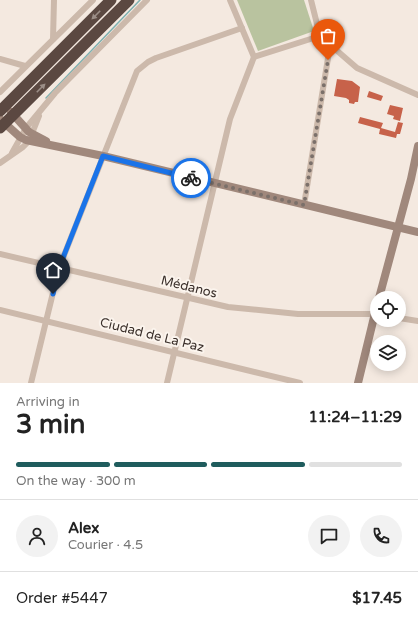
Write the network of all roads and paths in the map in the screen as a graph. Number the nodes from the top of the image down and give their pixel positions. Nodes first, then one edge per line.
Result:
1 (54, 0) edge
2 (93, 0) edge
3 (111, 0) edge
4 (129, 0) edge
5 (147, 0) edge
6 (230, 0) edge
7 (312, 0) edge
8 (242, 28) junction
9 (320, 36) junction
10 (53, 39) junction
11 (330, 46) junction
12 (254, 57) junction
13 (0, 59) edge
14 (25, 66) junction
15 (0, 92) edge
16 (418, 95) edge
17 (2, 106) edge
18 (40, 112) junction
19 (14, 115) junction
20 (2, 124) edge
21 (26, 128) junction
22 (20, 137) junction
23 (31, 138) junction
24 (418, 146) edge
25 (12, 153) junction
26 (103, 156) junction
27 (0, 163) edge
28 (215, 184) junction
29 (304, 205) junction
30 (398, 228) junction
31 (418, 232) edge
32 (0, 254) edge
33 (59, 268) junction
34 (381, 291) edge
35 (188, 299) junction
36 (0, 310) edge
37 (370, 314) edge
38 (406, 319) edge
39 (46, 321) junction
40 (418, 321) edge
41 (373, 327) edge
42 (174, 352) junction
43 (31, 383) edge
44 (167, 383) edge
45 (300, 383) edge
46 (358, 383) edge

1 - 10 street
2 - 10 street
3 -> 17 highway
19 -> 4 highway
5 - 18 street
6 - 8 street
7 - 9 street
8 - 12 street
8 - 26 street
9 - 11 street
9 - 12 street
10 - 14 street
11 - 16 street
11 - 29 street
12 - 28 street
13 - 14 street
14 - 15 street
17 - 19 street
18 - 21 street
18 - 23 street
19 - 20 highway
19 - 21 street
20 - 22 street
21 - 22 street
21 - 23 street
22 - 23 street
22 - 25 street
23 - 25 street
23 - 26 street
24 - 30 street
25 - 27 street
26 - 28 street
26 - 33 street
28 - 29 street
28 - 35 street
29 - 30 street
30 - 31 street
30 - 34 street
32 - 33 street, Médanos
33 - 35 street, Médanos
33 - 39 street
35 - 37 street, Médanos
35 - 42 street
36 - 39 street, Ciudad de La Paz
38 - 40 street
39 - 42 street, Ciudad de La Paz
39 - 43 street
41 - 46 street
42 - 44 street
42 - 45 street, Ciudad de La Paz

